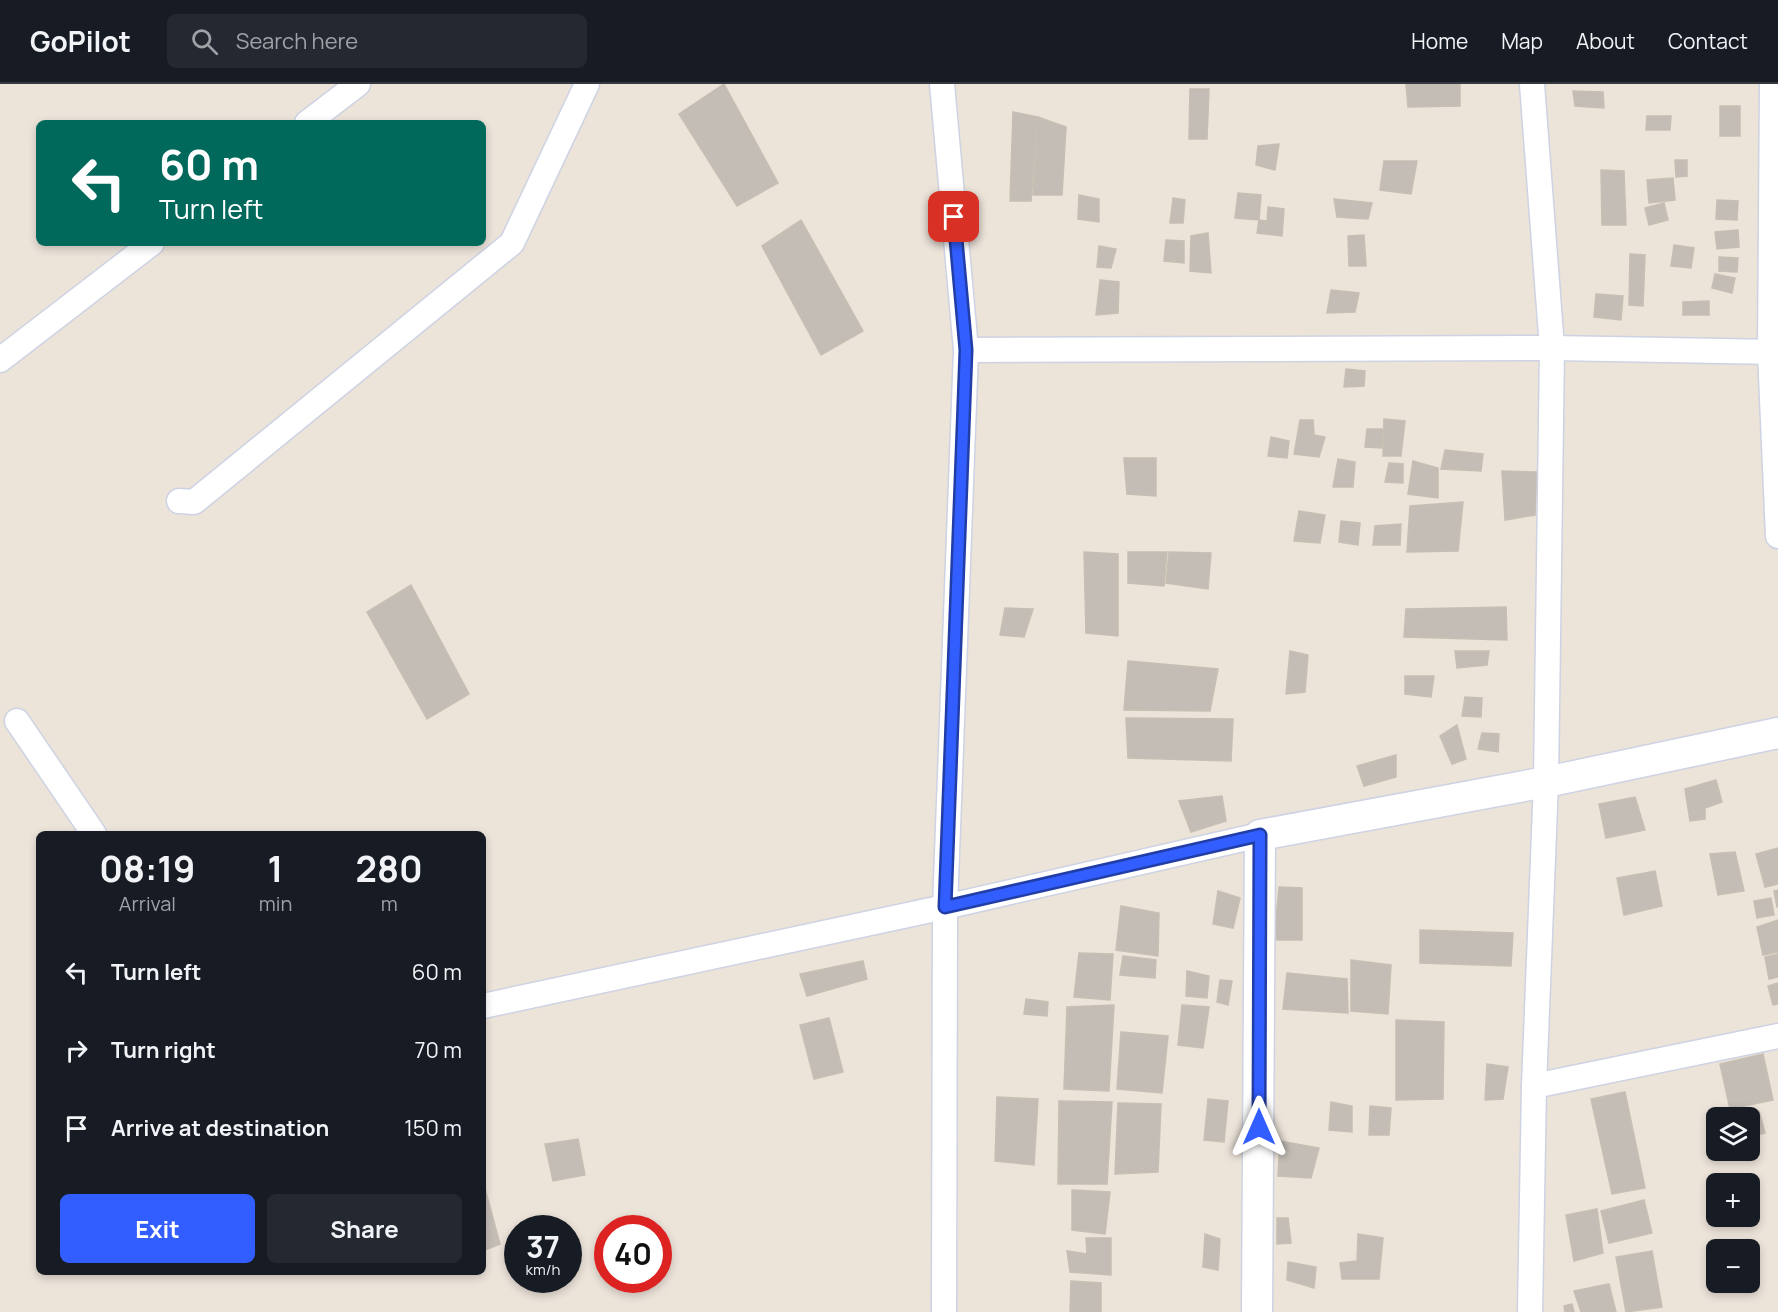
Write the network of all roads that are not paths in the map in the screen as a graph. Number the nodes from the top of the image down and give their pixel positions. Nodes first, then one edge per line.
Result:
1 (358, 84) edge
2 (587, 84) edge
3 (942, 84) edge
4 (1532, 84) edge
5 (1772, 84) edge
6 (312, 120) edge
7 (148, 246) edge
8 (1552, 348) junction
9 (966, 350) junction
10 (1774, 352) edge
11 (0, 360) edge
12 (178, 501) dead end
13 (1778, 536) edge
14 (17, 721) dead end
15 (1778, 733) edge
16 (1546, 782) junction
17 (92, 831) edge
18 (1260, 835) junction
19 (945, 907) junction
20 (486, 1005) edge
21 (1778, 1036) edge
22 (1534, 1086) junction
23 (944, 1312) edge
24 (1257, 1312) edge
25 (1530, 1312) edge

1 - 6 street
2 - 12 street
3 - 9 street
4 - 8 street
5 - 10 street
7 - 11 street
8 - 9 street
8 - 10 street
8 - 16 street
9 - 19 street
10 - 13 street
14 - 17 street
15 - 16 street
16 - 18 street
16 - 22 street
18 - 19 street
18 - 24 street
19 - 20 street
19 - 23 street
21 - 22 street
22 - 25 street

